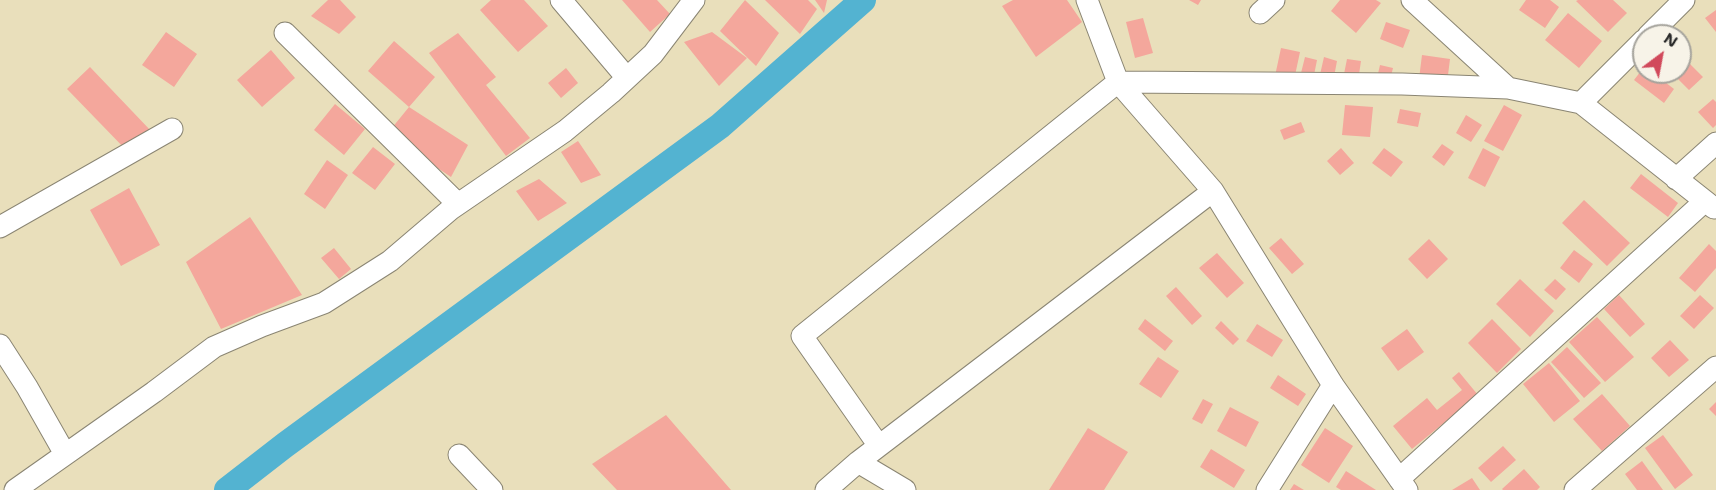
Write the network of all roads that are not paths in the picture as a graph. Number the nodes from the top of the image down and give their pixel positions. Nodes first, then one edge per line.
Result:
1 (561, 0) edge
2 (694, 0) edge
3 (1087, 0) edge
4 (1412, 0) edge
5 (1684, 0) edge
6 (1660, 24) edge
7 (285, 33) dead end
8 (1632, 52) edge
9 (627, 78) junction
10 (1118, 82) junction
11 (1508, 88) junction
12 (1581, 104) junction
13 (172, 129) dead end
14 (1716, 143) edge
15 (1676, 179) junction
16 (1213, 191) junction
17 (458, 204) junction
18 (1710, 205) edge
19 (0, 227) edge
20 (0, 345) edge
21 (1716, 367) edge
22 (1333, 385) junction
23 (879, 446) junction
24 (65, 454) junction
25 (459, 455) dead end
26 (858, 462) junction
27 (1403, 485) edge
28 (15, 490) edge
29 (492, 490) edge
30 (826, 490) edge
31 (905, 490) edge
32 (1267, 490) edge
33 (1575, 490) edge

1 - 9 street
2 - 9 street
3 - 10 street
4 - 11 street
5 - 6 street
7 - 17 street
8 - 12 street
9 - 17 street
10 - 11 street
10 - 16 street
10 - 23 street
11 - 12 street
12 - 15 street
13 - 19 street
14 - 15 street
15 - 18 street
16 - 22 street
16 - 23 street
17 - 24 street
18 - 27 street
20 - 24 street
21 - 33 street
22 - 27 street
22 - 32 street
23 - 26 street
24 - 28 street
25 - 29 street
26 - 30 street
26 - 31 street

